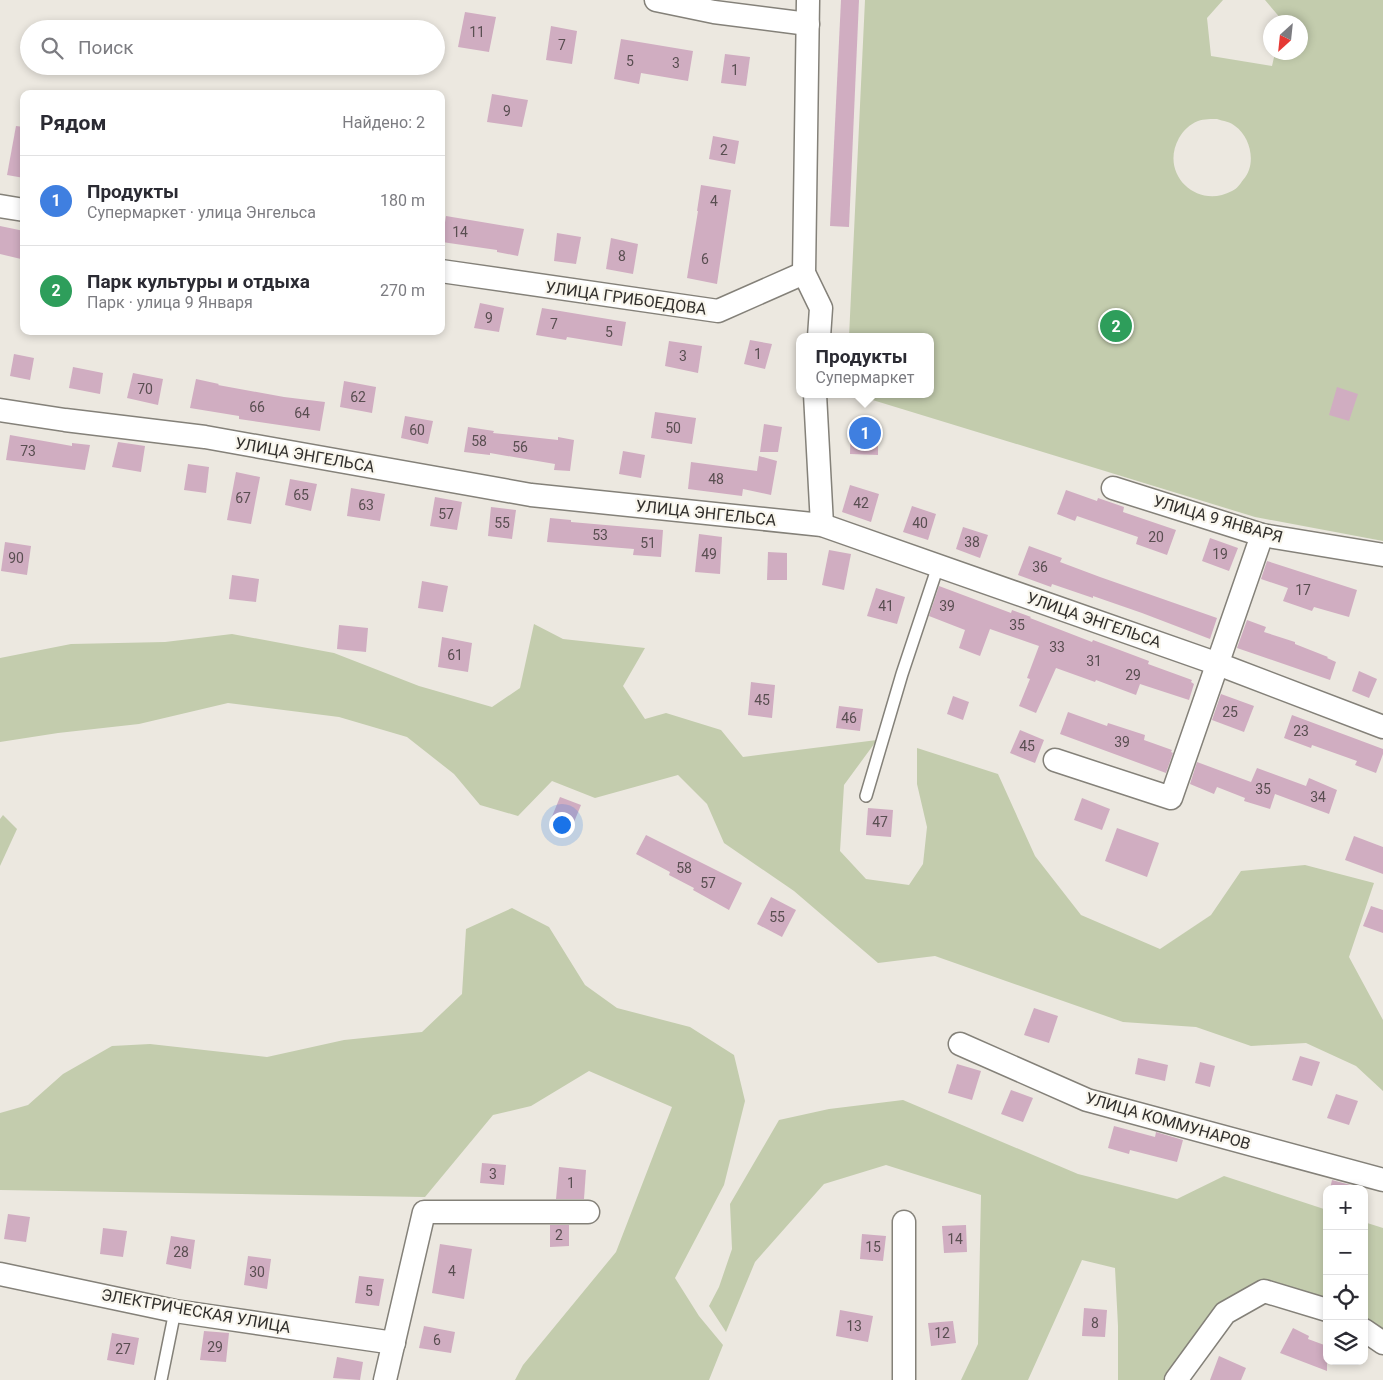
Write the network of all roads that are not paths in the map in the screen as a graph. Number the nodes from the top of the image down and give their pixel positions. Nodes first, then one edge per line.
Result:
1 (656, 0) edge
2 (808, 0) edge
3 (808, 24) junction
4 (0, 206) edge
5 (20, 209) edge
6 (445, 272) edge
7 (804, 273) junction
8 (819, 333) edge
9 (816, 398) edge
10 (0, 410) edge
11 (1113, 488) dead end
12 (822, 524) junction
13 (1262, 535) junction
14 (1383, 555) edge
15 (938, 566) junction
16 (1218, 664) junction
17 (1383, 727) edge
18 (1055, 760) dead end
19 (866, 796) dead end
20 (960, 1044) dead end
21 (1383, 1180) edge
22 (588, 1212) dead end
23 (904, 1222) dead end
24 (0, 1274) edge
25 (1323, 1309) edge
26 (175, 1311) junction
27 (1368, 1333) edge
28 (394, 1343) junction
29 (1383, 1343) edge
30 (161, 1380) edge
31 (385, 1380) edge
32 (904, 1380) edge
33 (1176, 1380) edge

1 - 3 street
2 - 3 street
3 - 7 street
4 - 5 street
6 - 7 street, УЛИЦА ГРИБОЕДОВА
7 - 8 street
9 - 12 street
10 - 12 street, УЛИЦА ЭНГЕЛЬСА
11 - 13 street, УЛИЦА 9 ЯНВАРЯ
12 - 15 street, УЛИЦА ЭНГЕЛЬСА
13 - 14 street, УЛИЦА 9 ЯНВАРЯ
13 - 16 street
15 - 16 street, УЛИЦА ЭНГЕЛЬСА
15 - 19 lane
16 - 17 street, УЛИЦА ЭНГЕЛЬСА
16 - 18 street
20 - 21 street, УЛИЦА КОММУНАРОВ
22 - 28 street
23 - 32 street
24 - 26 street, ЭЛЕКТРИЧЕСКАЯ УЛИЦА
25 - 33 street
26 - 28 street, ЭЛЕКТРИЧЕСКАЯ УЛИЦА
26 - 30 lane
27 - 29 street
28 - 31 street

